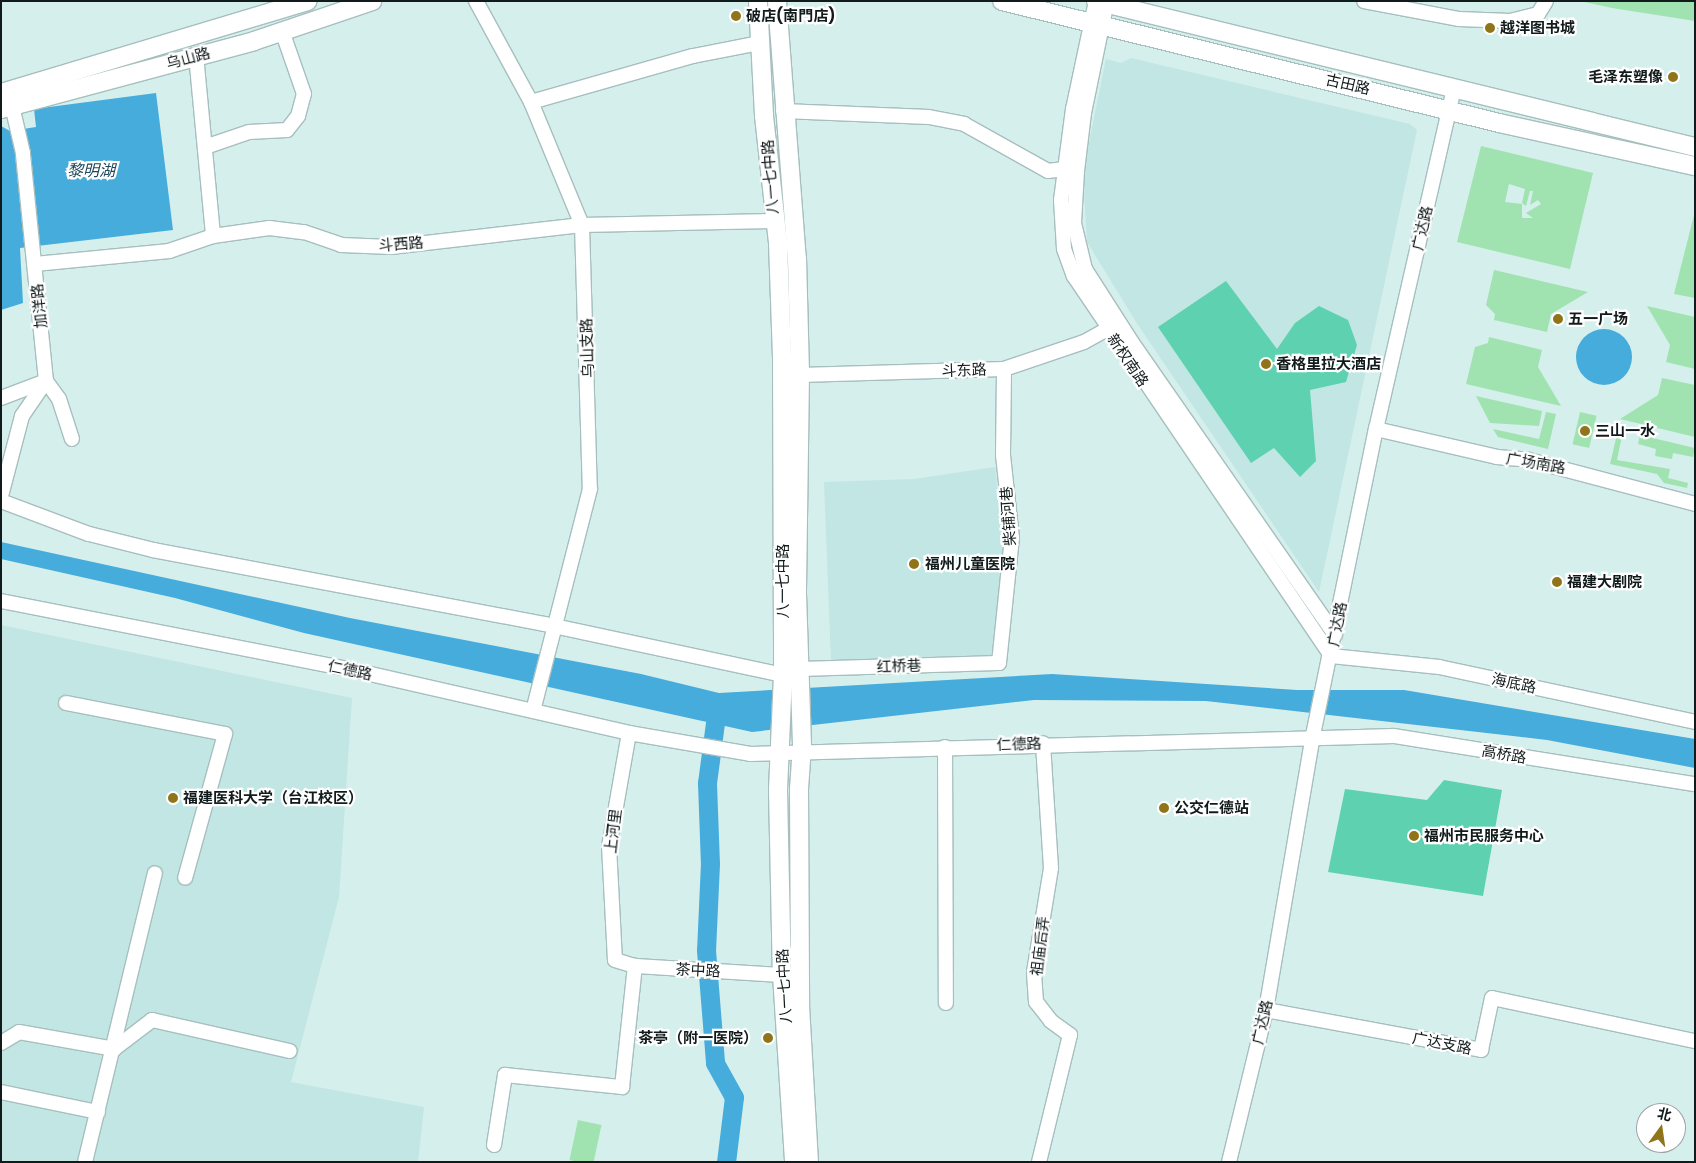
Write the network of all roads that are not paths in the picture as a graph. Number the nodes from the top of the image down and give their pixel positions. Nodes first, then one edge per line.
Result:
1 (308, 1) edge
2 (372, 1) edge
3 (476, 1) edge
4 (758, 1) edge
5 (777, 1) edge
6 (1002, 1) edge
7 (1364, 1) edge
8 (1546, 1) edge
9 (1101, 2) edge
10 (1097, 23) junction
11 (282, 31) junction
12 (759, 43) junction
13 (196, 55) junction
14 (1454, 88) junction
15 (6, 100) edge
16 (532, 102) junction
17 (1449, 109) junction
18 (783, 111) junction
19 (205, 147) junction
20 (1695, 147) edge
21 (1695, 166) edge
22 (1064, 169) junction
23 (772, 221) junction
24 (582, 224) junction
25 (213, 236) junction
26 (35, 264) junction
27 (1112, 326) junction
28 (1004, 369) junction
29 (800, 375) junction
30 (46, 381) junction
31 (1, 398) edge
32 (1376, 429) junction
33 (72, 439) dead end
34 (1, 496) edge
35 (1, 501) edge
36 (1695, 504) edge
37 (1, 601) edge
38 (556, 627) junction
39 (1335, 635) junction
40 (1331, 656) junction
41 (998, 663) joint
42 (794, 672) junction
43 (66, 703) dead end
44 (533, 711) junction
45 (1695, 722) edge
46 (630, 733) junction
47 (1312, 740) junction
48 (1043, 743) junction
49 (802, 745) junction
50 (946, 746) junction
51 (782, 750) junction
52 (1695, 784) edge
53 (155, 873) dead end
54 (184, 878) dead end
55 (615, 960) joint
56 (635, 966) junction
57 (782, 975) junction
58 (946, 1003) dead end
59 (1266, 1010) junction
60 (1695, 1040) edge
61 (1, 1043) edge
62 (114, 1049) junction
63 (290, 1051) dead end
64 (1, 1092) edge
65 (98, 1112) junction
66 (494, 1145) dead end
67 (85, 1162) edge
68 (794, 1162) edge
69 (808, 1162) edge
70 (1039, 1162) edge
71 (1230, 1162) edge

1 - 15 main road, 乌山路
2 - 11 main road, 乌山路
3 - 16 street, 乌山支路
4 - 12 main road, 八一七中路
5 - 18 main road, 八一七中路
6 - 10 main road, 古田路
7 - 8 street
9 - 10 street
9 - 14 main road, 古田路
10 - 17 main road, 古田路
10 - 22 street, 新权南路
10 - 27 street, 新权南路
11 - 13 main road, 乌山路
11 - 19 street
12 - 16 street
12 - 23 main road, 八一七中路
13 - 15 main road, 乌山路
13 - 19 street
14 - 17 street, 广达路
14 - 20 main road, 古田路
15 - 26 street, 加洋路
16 - 24 street, 乌山支路
17 - 21 main road, 古田路
17 - 32 street, 广达路
18 - 22 street
18 - 29 main road, 八一七中路
19 - 25 street
22 - 27 street, 新权南路
23 - 24 street, 斗西路
23 - 42 main road, 八一七中路
24 - 25 street, 斗西路
24 - 38 street, 乌山支路
25 - 26 street, 斗西路
26 - 30 street, 加洋路
27 - 28 street, 斗东路
27 - 39 street, 新权南路
27 - 40 street, 新权南路
28 - 29 street, 斗东路
28 - 41 street, 柴铺河巷
29 - 42 main road, 八一七中路
30 - 31 street
30 - 33 street
30 - 34 street
32 - 36 street, 广场南路
32 - 39 street, 广达路
35 - 38 street, 红桥巷
37 - 44 street, 仁德路
38 - 42 street, 红桥巷
38 - 44 street, 乌山支路
39 - 40 street, 广达路
40 - 45 street, 海底路
40 - 47 street, 广达路
41 - 42 street, 红桥巷
42 - 49 main road, 八一七中路
42 - 51 main road, 八一七中路
43 - 54 street
44 - 46 street, 仁德路
46 - 51 street, 仁德路
46 - 55 street, 上河里
47 - 48 street, 仁德路
47 - 52 street, 高桥路
47 - 59 street, 广达路
48 - 50 street, 仁德路
48 - 70 street, 祖庙后弄
49 - 50 street, 仁德路
49 - 51 street, 仁德路
49 - 69 main road, 八一七中路
50 - 58 street
51 - 57 main road, 八一七中路
53 - 62 street
55 - 56 street, 茶中路
56 - 57 street, 茶中路
56 - 66 street
57 - 68 main road, 八一七中路
59 - 60 street, 广达支路
59 - 71 street, 广达路
61 - 62 street
62 - 63 street
62 - 65 street
64 - 65 street
65 - 67 street

